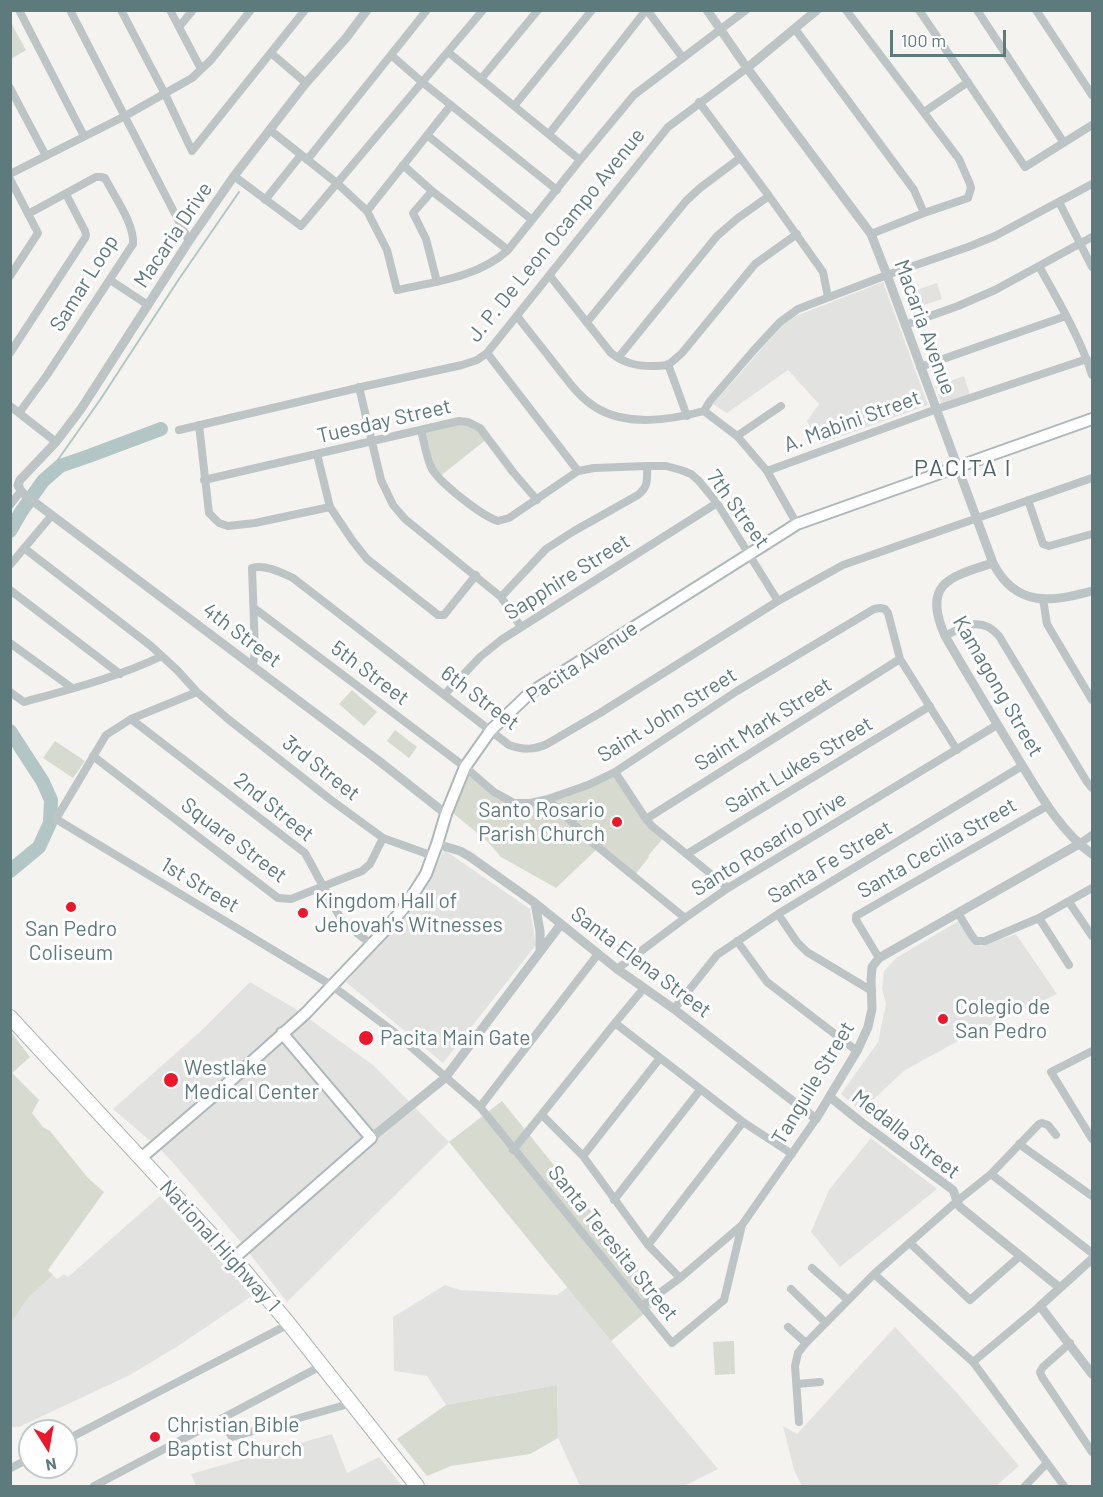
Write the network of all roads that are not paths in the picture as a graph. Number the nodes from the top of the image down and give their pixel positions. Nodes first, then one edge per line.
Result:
1 (19, 10) edge
2 (70, 10) edge
3 (121, 10) edge
4 (170, 10) edge
5 (193, 10) edge
6 (251, 10) edge
7 (305, 10) edge
8 (368, 10) edge
9 (427, 10) edge
10 (483, 10) edge
11 (538, 10) edge
12 (592, 10) edge
13 (647, 10) edge
14 (707, 10) edge
15 (746, 10) edge
16 (817, 10) edge
17 (846, 10) edge
18 (920, 10) edge
19 (977, 10) edge
20 (1036, 10) edge
21 (179, 27) junction
22 (720, 29) junction
23 (795, 29) junction
24 (270, 52) junction
25 (448, 52) junction
26 (391, 55) junction
27 (683, 58) junction
28 (747, 68) junction
29 (201, 69) junction
30 (481, 79) junction
31 (422, 82) junction
32 (968, 82) junction
33 (306, 83) junction
34 (10, 88) edge
35 (165, 94) junction
36 (1092, 95) edge
37 (699, 102) junction
38 (451, 105) junction
39 (514, 106) junction
40 (924, 112) junction
41 (124, 116) junction
42 (1092, 125) edge
43 (270, 130) junction
44 (549, 134) junction
45 (427, 135) junction
46 (84, 136) junction
47 (1064, 143) junction
48 (46, 156) junction
49 (304, 158) junction
50 (740, 158) junction
51 (580, 160) junction
52 (403, 165) junction
53 (10, 174) edge
54 (234, 176) junction
55 (10, 179) edge
56 (338, 183) junction
57 (1092, 184) edge
58 (557, 190) junction
59 (432, 191) junction
60 (66, 194) junction
61 (769, 196) junction
62 (265, 200) junction
63 (1059, 202) junction
64 (367, 211) junction
65 (924, 213) junction
66 (28, 214) junction
67 (532, 220) junction
68 (797, 234) junction
69 (871, 234) junction
70 (1092, 237) edge
71 (189, 241) junction
72 (1080, 243) junction
73 (508, 250) junction
74 (1039, 266) junction
75 (1092, 267) edge
76 (887, 275) junction
77 (10, 276) edge
78 (550, 276) junction
79 (110, 280) junction
80 (437, 282) junction
81 (828, 297) junction
82 (148, 305) junction
83 (517, 316) junction
84 (1066, 316) junction
85 (587, 322) junction
86 (905, 325) junction
87 (10, 353) edge
88 (487, 353) junction
89 (618, 358) junction
90 (1087, 359) junction
91 (668, 364) junction
92 (920, 367) junction
93 (1092, 375) edge
94 (359, 387) junction
95 (10, 405) edge
96 (781, 406) dead end
97 (937, 409) junction
98 (704, 411) junction
99 (19, 412) junction
100 (687, 416) junction
101 (1092, 419) edge
102 (199, 425) junction
103 (180, 430) dead end
104 (421, 430) junction
105 (737, 436) junction
106 (372, 441) junction
107 (56, 442) junction
108 (317, 454) junction
109 (647, 466) junction
110 (958, 466) junction
111 (578, 471) junction
112 (766, 471) junction
113 (1092, 478) edge
114 (204, 480) junction
115 (19, 490) edge
116 (537, 500) junction
117 (1028, 501) junction
118 (717, 503) junction
119 (10, 505) edge
120 (330, 507) junction
121 (49, 516) junction
122 (976, 519) junction
123 (797, 525) junction
124 (1092, 534) edge
125 (24, 548) junction
126 (749, 553) junction
127 (993, 563) junction
128 (10, 565) edge
129 (476, 575) junction
130 (10, 590) edge
131 (1092, 593) edge
132 (501, 597) junction
133 (1043, 599) junction
134 (778, 601) junction
135 (254, 608) junction
136 (521, 627) junction
137 (945, 636) junction
138 (10, 643) edge
139 (162, 656) junction
140 (900, 659) junction
141 (253, 665) junction
142 (120, 674) junction
143 (72, 688) junction
144 (10, 692) edge
145 (197, 692) junction
146 (445, 694) junction
147 (1092, 700) edge
148 (930, 706) junction
149 (131, 718) junction
150 (997, 725) junction
151 (490, 730) junction
152 (957, 750) junction
153 (93, 756) junction
154 (1023, 766) junction
155 (465, 767) junction
156 (615, 772) junction
157 (1092, 788) edge
158 (548, 799) junction
159 (1047, 806) junction
160 (446, 814) junction
161 (646, 819) junction
162 (1092, 835) edge
163 (383, 838) junction
164 (437, 844) junction
165 (1079, 844) junction
166 (687, 854) junction
167 (1092, 854) edge
168 (433, 856) junction
169 (324, 887) junction
170 (728, 888) junction
171 (1092, 888) edge
172 (1069, 902) junction
173 (535, 903) junction
174 (958, 913) junction
175 (778, 914) junction
176 (685, 918) junction
177 (1040, 918) junction
178 (561, 924) junction
179 (1092, 936) edge
180 (737, 941) junction
181 (371, 944) junction
182 (540, 951) junction
183 (598, 954) junction
184 (879, 958) junction
185 (1069, 965) dead end
186 (618, 969) junction
187 (331, 985) junction
188 (644, 988) junction
189 (872, 991) junction
190 (674, 1009) junction
191 (10, 1017) edge
192 (615, 1023) junction
193 (282, 1033) junction
194 (1092, 1050) edge
195 (857, 1051) junction
196 (660, 1058) junction
197 (445, 1078) junction
198 (700, 1090) junction
199 (830, 1097) junction
200 (480, 1107) junction
201 (542, 1115) junction
202 (816, 1119) junction
203 (743, 1122) junction
204 (1056, 1135) dead end
205 (371, 1138) junction
206 (1092, 1139) edge
207 (1019, 1144) junction
208 (513, 1150) junction
209 (792, 1154) junction
210 (583, 1156) junction
211 (141, 1158) junction
212 (991, 1174) junction
213 (1092, 1195) edge
214 (614, 1200) junction
215 (956, 1202) junction
216 (742, 1225) junction
217 (910, 1243) junction
218 (648, 1245) junction
219 (1092, 1253) edge
220 (1020, 1256) junction
221 (234, 1258) junction
222 (1092, 1259) edge
223 (812, 1268) dead end
224 (874, 1274) junction
225 (680, 1278) junction
226 (1060, 1288) junction
227 (791, 1289) dead end
228 (849, 1300) junction
229 (642, 1306) junction
230 (1040, 1306) junction
231 (826, 1323) junction
232 (289, 1324) junction
233 (788, 1327) dead end
234 (806, 1343) junction
235 (1070, 1343) junction
236 (973, 1362) junction
237 (321, 1366) junction
238 (1092, 1374) edge
239 (820, 1382) dead end
240 (796, 1384) junction
241 (352, 1403) junction
242 (220, 1419) junction
243 (799, 1422) dead end
244 (78, 1434) edge
245 (1092, 1452) edge
246 (1047, 1463) junction
247 (94, 1486) edge
248 (417, 1486) edge
249 (1025, 1486) edge
250 (1064, 1486) edge

1 - 46 street
2 - 41 street
3 - 35 street
4 - 21 street
5 - 21 street
6 - 29 street
7 - 24 street
8 - 33 street, Macaria Drive
9 - 26 street
10 - 25 street
11 - 30 street
12 - 39 street
13 - 27 street
13 - 44 street
14 - 22 street
15 - 22 street
16 - 23 street, J. P. De Leon Ocampo Avenue
17 - 40 street
18 - 32 street
19 - 47 street
20 - 36 street
21 - 29 street
22 - 27 street
22 - 28 street, Macaria Avenue
23 - 28 street, J. P. De Leon Ocampo Avenue
23 - 65 street
24 - 33 street
24 - 35 street
25 - 30 street
25 - 31 street
26 - 31 street
26 - 49 street
27 - 51 street
28 - 37 street, J. P. De Leon Ocampo Avenue
28 - 69 street, Macaria Avenue
29 - 35 street
30 - 39 street
31 - 38 street
31 - 56 street
32 - 40 street
32 - 47 street
33 - 43 street, Macaria Drive
34 - 48 street
35 - 41 street
37 - 50 street
37 - 78 street, J. P. De Leon Ocampo Avenue
38 - 45 street
38 - 58 street
39 - 44 street
40 - 65 street
41 - 46 street
41 - 71 street
42 - 47 street
43 - 49 street
43 - 54 street, Macaria Drive
44 - 51 street
45 - 52 street
45 - 67 street
46 - 48 street
48 - 53 street
49 - 56 street
49 - 62 street
50 - 61 street
50 - 85 street
51 - 58 street
52 - 59 street
52 - 64 street
54 - 62 street
54 - 71 street, Macaria Drive
55 - 66 street
56 - 62 street
56 - 64 street
57 - 63 street
58 - 67 street
59 - 73 street
59 - 80 street
60 - 66 street, Samar Loop
60 - 79 street, Samar Loop
60 - 87 street
61 - 68 street
61 - 89 street
63 - 72 street
63 - 76 street
64 - 80 street
65 - 69 street
66 - 77 street
67 - 73 street
68 - 81 street
68 - 91 street
69 - 76 street, Macaria Avenue
70 - 72 street
71 - 82 street, Macaria Drive
72 - 74 street
72 - 75 street
73 - 80 street
74 - 84 street
74 - 86 street
76 - 81 street
76 - 86 street, Macaria Avenue
78 - 83 street, J. P. De Leon Ocampo Avenue
78 - 85 street
79 - 82 street
79 - 99 street, Samar Loop
81 - 98 street
82 - 107 street, Macaria Drive
83 - 88 street, J. P. De Leon Ocampo Avenue
83 - 100 street
84 - 90 street
84 - 92 street
85 - 89 street
86 - 92 street, Macaria Avenue
88 - 94 street, J. P. De Leon Ocampo Avenue
88 - 111 street
89 - 91 street
90 - 93 street
90 - 97 street, A. Mabini Street
91 - 100 street
92 - 97 street, Macaria Avenue
94 - 102 street, J. P. De Leon Ocampo Avenue
94 - 106 street
95 - 99 street
96 - 105 street
97 - 110 street, Macaria Avenue
97 - 112 street, A. Mabini Street
98 - 100 street
98 - 105 street
99 - 107 street
101 - 110 main road, Pacita Avenue
102 - 103 street, J. P. De Leon Ocampo Avenue
102 - 114 street
104 - 106 street, Tuesday Street
104 - 116 street, Tuesday Street
104 - 116 street
105 - 112 street
106 - 108 street, Tuesday Street
106 - 129 street
107 - 115 street, Macaria Drive
108 - 114 street, Tuesday Street
108 - 120 street
109 - 111 street, 7th Street
109 - 118 street, 7th Street
109 - 132 street
110 - 122 street, Macaria Avenue
110 - 123 main road, Pacita Avenue
111 - 116 street
112 - 123 street
113 - 117 street, 6th Street
114 - 120 street
115 - 119 street
115 - 121 street, 4th Street
117 - 122 street, 6th Street
117 - 124 street
118 - 126 street, 7th Street
118 - 136 street, Sapphire Street
120 - 129 street
121 - 125 street
121 - 141 street, 4th Street
122 - 127 street, Macaria Avenue
122 - 134 street, 6th Street
123 - 126 main road, Pacita Avenue
125 - 128 street
125 - 139 street, 3rd Street
126 - 134 street, 7th Street
126 - 151 main road, Pacita Avenue
127 - 133 street, Macaria Avenue
127 - 137 street, Kamagong Street
129 - 132 street
130 - 142 street
131 - 133 street, Macaria Avenue
132 - 136 street
133 - 147 street
134 - 151 street, 6th Street
135 - 141 street, 6th Street
135 - 146 street, 6th Street
135 - 155 street, 5th Street
136 - 146 street, Sapphire Street
137 - 150 street, Kamagong Street
137 - 157 street
138 - 143 street
139 - 142 street
139 - 145 street, 3rd Street
140 - 148 street
140 - 156 street, Saint John Street
140 - 161 street, Saint Mark Street
141 - 160 street, 4th Street
142 - 143 street
143 - 144 street
145 - 149 street, 1st Street
145 - 163 street, 3rd Street
146 - 151 street, 6th Street
148 - 152 street
148 - 166 street, Saint Lukes Street
149 - 153 street, 1st Street
149 - 169 street, 2nd Street
150 - 152 street, Santo Rosario Drive
150 - 154 street, Kamagong Street
151 - 155 main road, Pacita Avenue
152 - 170 street, Santo Rosario Drive
153 - 169 street, Square Street
153 - 187 street, 1st Street
154 - 159 street, Kamagong Street
154 - 175 street, Santa Fe Street
155 - 158 street, Saint John Street
155 - 160 main road, Pacita Avenue
156 - 158 street, Saint John Street
156 - 161 street
158 - 176 street, Santo Rosario Drive
159 - 165 street, Kamagong Street
159 - 184 street, Santa Cecilia Street
160 - 164 main road, Pacita Avenue
161 - 166 street
162 - 165 street
163 - 168 street, 3rd Street
163 - 169 street, Square Street
164 - 168 main road, Pacita Avenue
164 - 173 street, Santa Elena Street
165 - 167 street, Kamagong Street
165 - 174 street
166 - 170 street
168 - 181 main road, Pacita Avenue
169 - 181 street, 2nd Street
170 - 176 street, Santo Rosario Drive
171 - 172 street
172 - 177 street
172 - 179 street
173 - 178 street, Santa Elena Street
173 - 182 street
174 - 177 street
174 - 184 street
175 - 180 street, Santa Fe Street
175 - 189 street
176 - 186 street
177 - 185 street
178 - 182 street
178 - 183 street, Santa Elena Street
180 - 190 street, Santa Fe Street
180 - 195 street
181 - 187 main road, Pacita Avenue
182 - 197 street
183 - 186 street, Santa Elena Street
183 - 200 street
184 - 189 street, Tanguile Street
186 - 188 street, Santa Elena Street
187 - 193 main road, Pacita Avenue
187 - 197 street, 1st Street
188 - 190 street, Santa Elena Street
188 - 192 street
189 - 195 street, Tanguile Street
190 - 202 street, Santa Elena Street
191 - 211 highway, National Highway 1
192 - 196 street
192 - 201 street
193 - 205 main road
193 - 211 main road, Pacita Avenue
194 - 206 street
195 - 199 street, Tanguile Street
196 - 198 street
196 - 210 street
197 - 200 street, 1st Street
197 - 205 street
198 - 203 street
198 - 214 street
199 - 202 street, Tanguile Street
199 - 215 street, Medalla Street
200 - 208 street, Santa Teresita Street
201 - 208 street
201 - 210 street
202 - 209 street, Tanguile Street
203 - 209 street
203 - 218 street
204 - 207 street
205 - 221 main road
207 - 212 street
207 - 213 street
208 - 229 street, Santa Teresita Street
209 - 216 street, Tanguile Street
210 - 214 street
211 - 221 highway, National Highway 1
212 - 215 street
212 - 219 street
214 - 218 street
215 - 217 street
215 - 220 street, Medalla Street
216 - 225 street, Tanguile Street
216 - 229 street, Santa Teresita Street
217 - 220 street
217 - 224 street
218 - 225 street
220 - 226 street, Medalla Street
221 - 232 highway, National Highway 1
222 - 226 street
223 - 228 street
224 - 228 street
224 - 236 street
225 - 229 street, Tanguile Street
226 - 230 street
227 - 231 street
228 - 231 street
230 - 235 street
230 - 236 street
231 - 234 street
232 - 237 highway, National Highway 1
232 - 244 street
233 - 234 street
234 - 240 street
235 - 238 street
235 - 245 street
236 - 246 street
237 - 241 highway, National Highway 1
237 - 242 street
239 - 240 street
240 - 243 street
241 - 242 street
241 - 248 highway, National Highway 1
242 - 247 street
246 - 249 street
246 - 250 street

